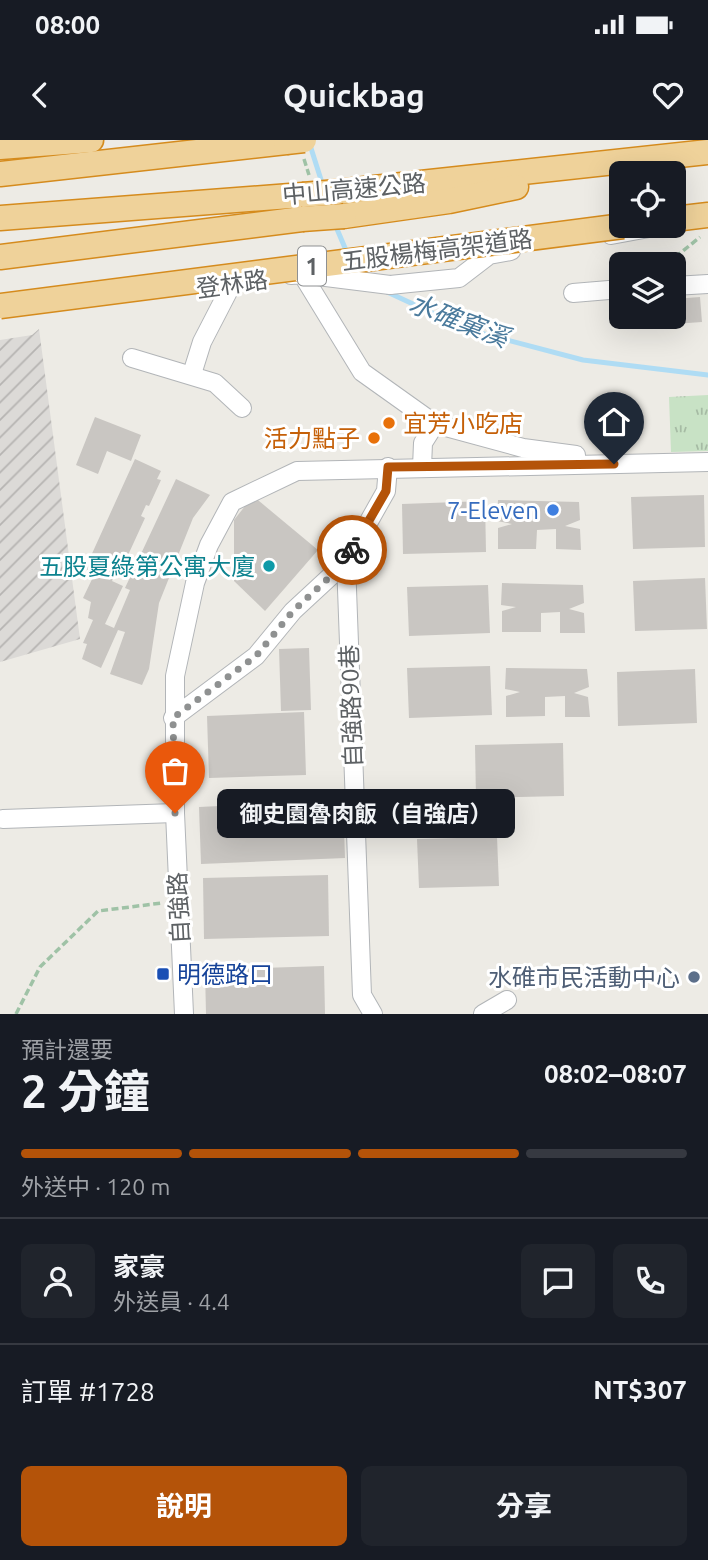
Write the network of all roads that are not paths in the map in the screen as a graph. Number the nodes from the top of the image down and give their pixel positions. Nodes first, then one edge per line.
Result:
1 (91, 140) edge
2 (295, 141) edge
3 (0, 147) edge
4 (708, 152) edge
5 (643, 160) junction
6 (0, 174) edge
7 (303, 207) junction
8 (0, 218) edge
9 (686, 221) edge
10 (706, 222) edge
11 (609, 228) edge
12 (609, 235) edge
13 (0, 257) edge
14 (302, 274) junction
15 (232, 284) junction
16 (708, 284) edge
17 (686, 285) edge
18 (609, 290) edge
19 (573, 293) dead end
20 (0, 306) edge
21 (0, 315) edge
22 (131, 358) dead end
23 (192, 374) junction
24 (242, 408) dead end
25 (435, 424) junction
26 (468, 434) junction
27 (708, 462) edge
28 (639, 463) junction
29 (463, 466) junction
30 (388, 467) junction
31 (422, 467) junction
32 (346, 562) junction
33 (173, 718) junction
34 (175, 813) junction
35 (3, 819) dead end
36 (507, 1000) dead end
37 (184, 1014) edge
38 (373, 1014) edge
39 (483, 1014) edge

1 - 3 highway
2 - 6 highway
4 - 5 highway, 中山高速公路
5 - 7 highway, 中山高速公路, bridge
5 - 7 highway, bridge
7 - 8 highway, 中山高速公路
7 - 13 highway
9 - 10 highway
11 - 20 highway, 五股楊梅高架道路 / 1, bridge
12 - 14 street, bridge
14 - 15 street, 登林路
14 - 25 street, 登林路
15 - 21 street, 登林路
15 - 23 street
16 - 17 street
18 - 19 street
22 - 23 street
23 - 24 street
25 - 26 street, 登林路
25 - 31 street
26 - 28 street, 登林路
26 - 29 street
27 - 28 street, 登林路
28 - 29 street, 登林路
29 - 31 street, 登林路
30 - 31 street, 自強路
30 - 32 street
30 - 33 street, 自強路
32 - 33 street
32 - 38 street, 自強路90巷
33 - 34 street, 自強路
34 - 35 street
34 - 37 street, 自強路
36 - 39 street

